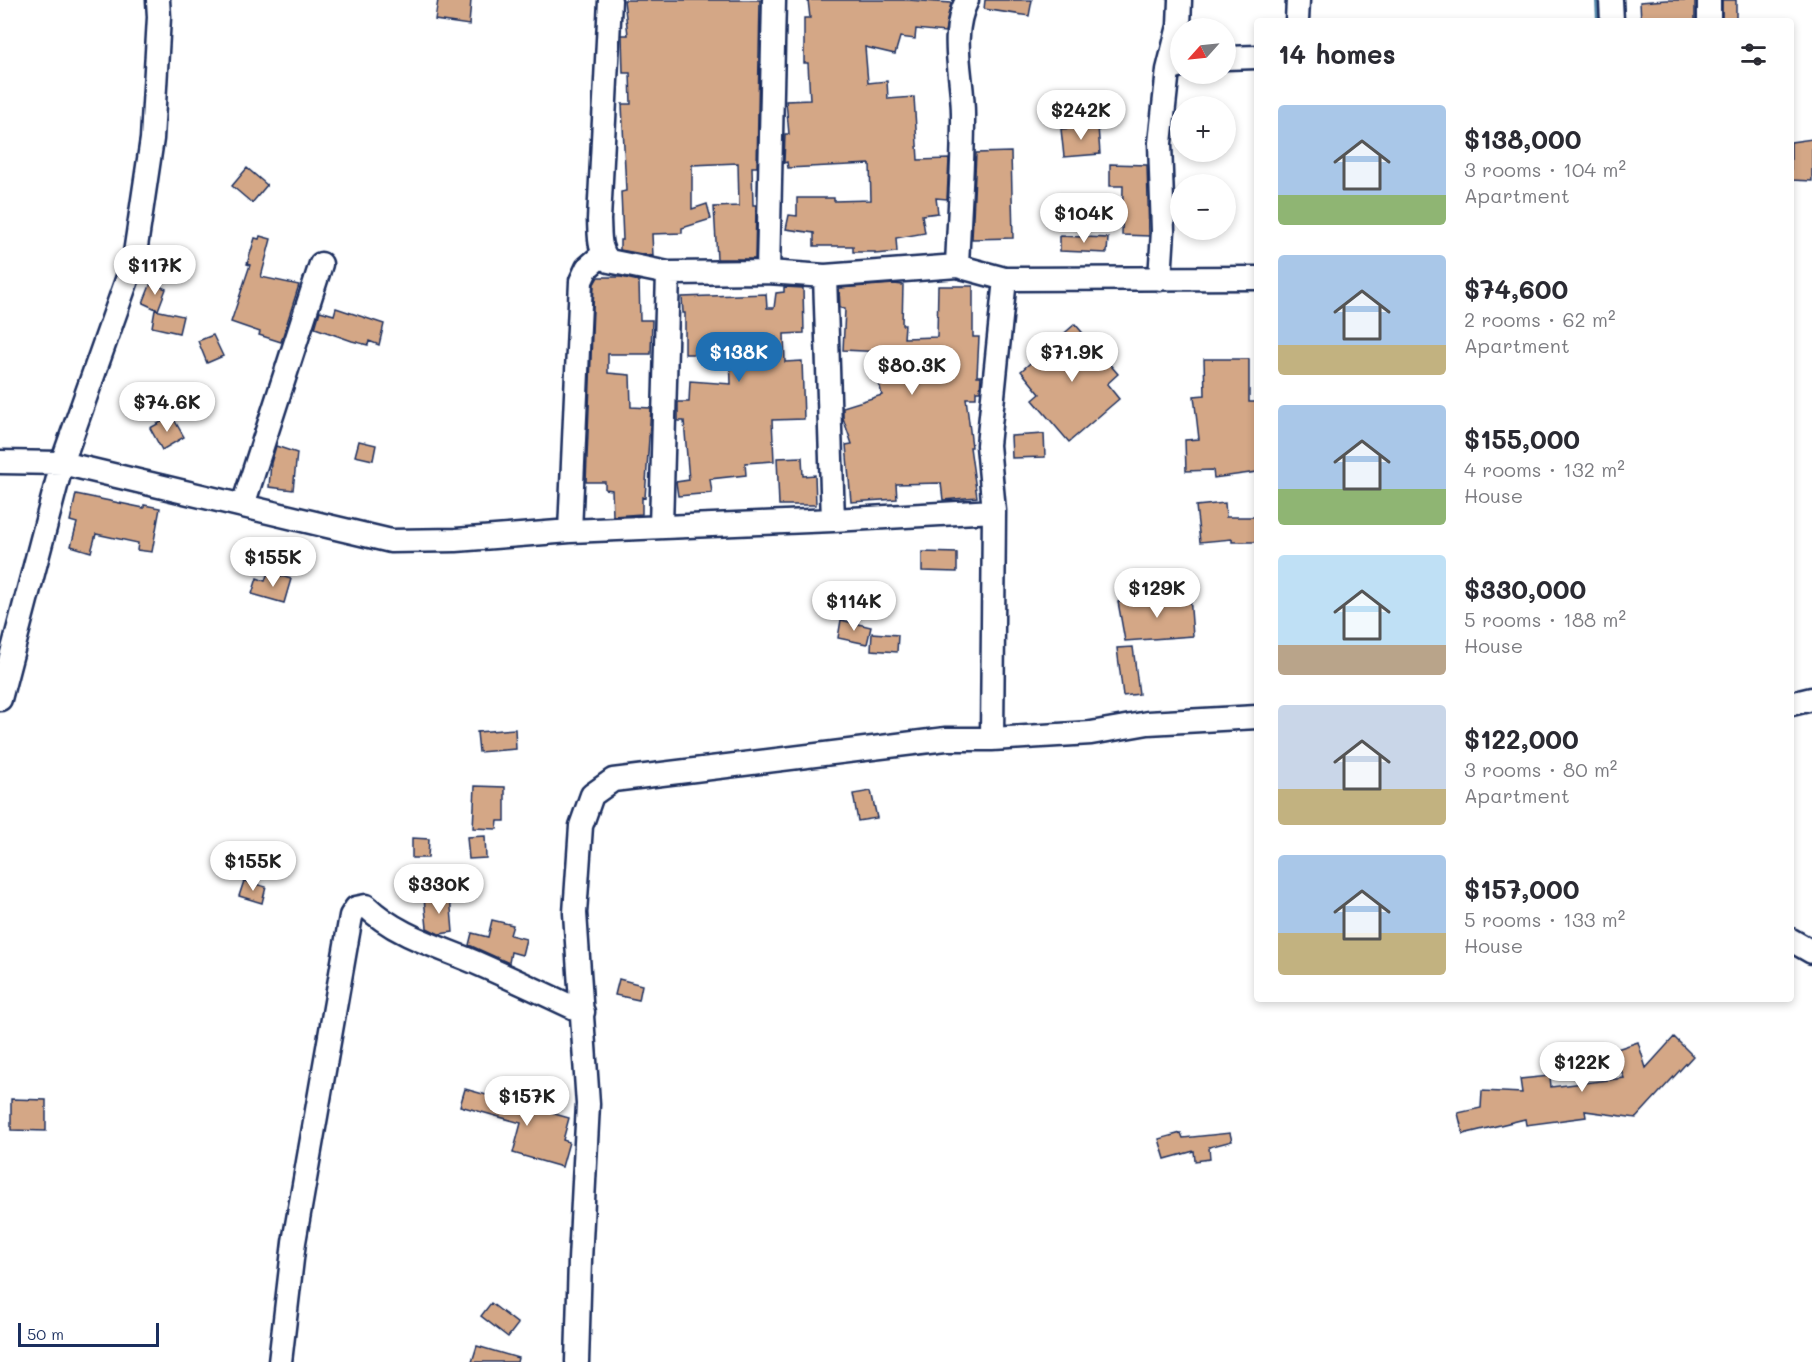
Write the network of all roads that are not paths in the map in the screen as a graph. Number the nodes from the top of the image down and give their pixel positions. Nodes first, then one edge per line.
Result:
1 (158, 0) edge
2 (610, 0) edge
3 (774, 0) edge
4 (967, 0) edge
5 (1180, 0) edge
6 (1298, 0) edge
7 (1611, 0) edge
8 (1709, 0) edge
9 (1179, 18) edge
10 (1297, 18) edge
11 (1612, 18) edge
12 (1710, 18) edge
13 (1254, 57) edge
14 (1236, 58) edge
15 (1171, 84) edge
16 (603, 254) junction
17 (321, 264) dead end
18 (957, 266) junction
19 (768, 272) junction
20 (668, 273) junction
21 (825, 276) junction
22 (1254, 278) edge
23 (1005, 279) junction
24 (1160, 279) junction
25 (0, 462) edge
26 (62, 463) junction
27 (243, 505) junction
28 (994, 511) junction
29 (833, 520) junction
30 (661, 526) junction
31 (570, 531) junction
32 (0, 699) edge
33 (1812, 699) edge
34 (1794, 703) edge
35 (1254, 717) edge
36 (992, 739) junction
37 (1794, 942) edge
38 (1812, 952) edge
39 (583, 1012) junction
40 (280, 1362) edge
41 (577, 1362) edge

1 - 26 street
2 - 16 street
3 - 19 street
4 - 18 street
5 - 9 street
6 - 10 street
7 - 11 street
8 - 12 street
13 - 14 street
15 - 24 street
16 - 20 street
16 - 31 street
17 - 27 street
18 - 21 street
18 - 23 street
19 - 20 street
19 - 21 street
20 - 30 street
21 - 29 street
22 - 24 street
23 - 24 street
23 - 28 street
25 - 26 street
26 - 27 street
26 - 32 street
27 - 31 street
28 - 29 street
28 - 36 street
29 - 30 street
30 - 31 street
33 - 34 street
35 - 36 street
36 - 39 street
37 - 38 street
39 - 40 street
39 - 41 street

